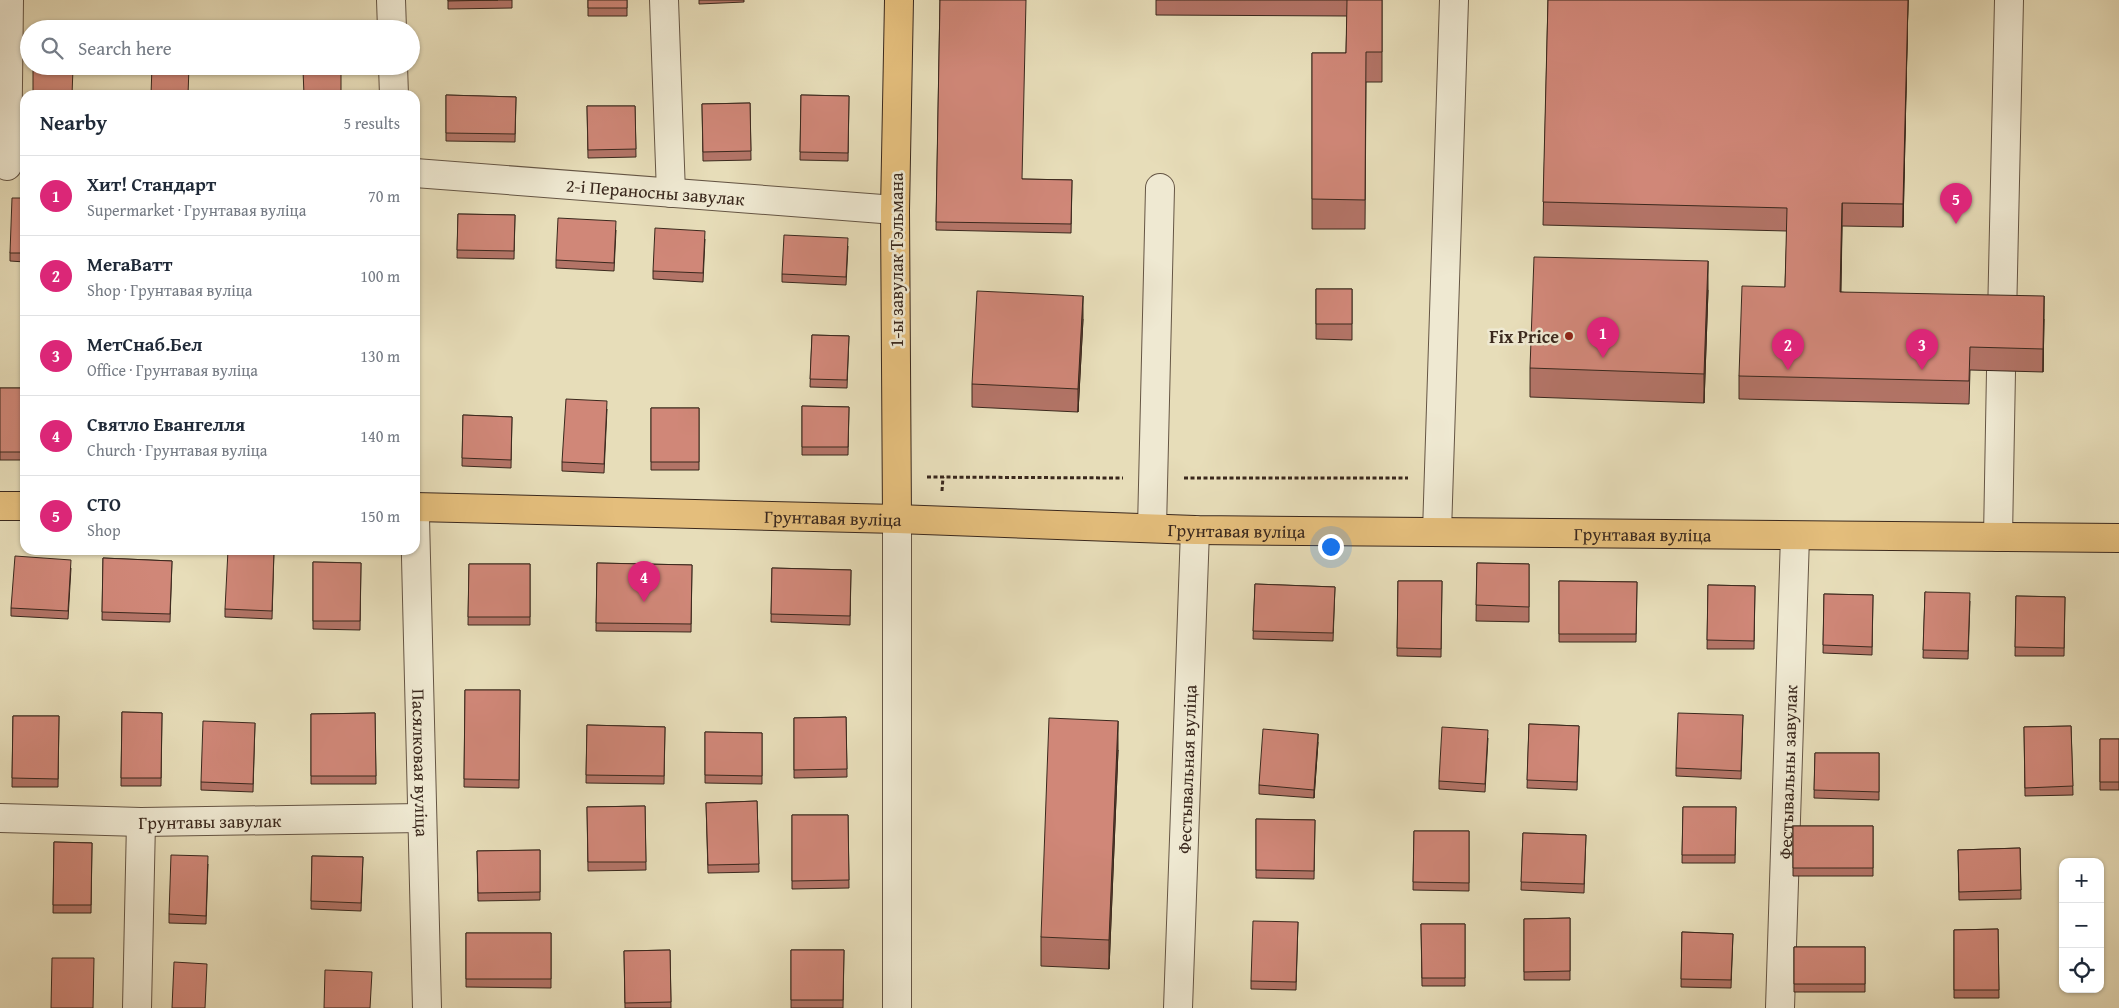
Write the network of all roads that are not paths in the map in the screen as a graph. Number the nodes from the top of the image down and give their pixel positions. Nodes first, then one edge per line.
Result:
1 (9, 0) edge
2 (392, 0) edge
3 (664, 0) edge
4 (899, 0) edge
5 (1454, 0) edge
6 (2009, 0) edge
7 (392, 20) edge
8 (393, 75) edge
9 (394, 90) edge
10 (11, 166) edge
11 (420, 173) edge
12 (1160, 188) dead end
13 (671, 193) junction
14 (895, 210) junction
15 (2002, 318) edge
16 (2001, 371) edge
17 (0, 506) edge
18 (20, 506) edge
19 (420, 507) edge
20 (897, 519) junction
21 (1152, 528) junction
22 (1195, 530) junction
23 (1437, 532) junction
24 (1795, 536) junction
25 (1998, 537) junction
26 (2119, 538) edge
27 (416, 555) edge
28 (0, 818) edge
29 (421, 818) junction
30 (141, 822) junction
31 (137, 1008) edge
32 (427, 1008) edge
33 (897, 1008) edge
34 (1178, 1008) edge
35 (1780, 1008) edge

1 - 10 street
2 - 7 street
3 - 13 street
4 - 14 main road, 1-ы завулак Тэльмана
5 - 23 street
6 - 15 street
8 - 9 street
11 - 13 street, 2-і Пераносны завулак
12 - 21 street
13 - 14 street, 2-і Пераносны завулак
14 - 20 main road, 1-ы завулак Тэльмана
16 - 25 street
17 - 18 main road
19 - 20 main road, Грунтавая вуліца
20 - 21 main road, Грунтавая вуліца
20 - 33 street
21 - 22 main road, Грунтавая вуліца
22 - 23 main road, Грунтавая вуліца
22 - 34 street, Фестывальная вуліца
23 - 24 main road, Грунтавая вуліца
24 - 25 main road, Грунтавая вуліца
24 - 35 street, Фестывальны завулак
25 - 26 main road, Грунтавая вуліца
27 - 29 street, Пасялковая вуліца
28 - 30 street, Грунтавы завулак
29 - 30 street, Грунтавы завулак
29 - 32 street, Пасялковая вуліца
30 - 31 street

